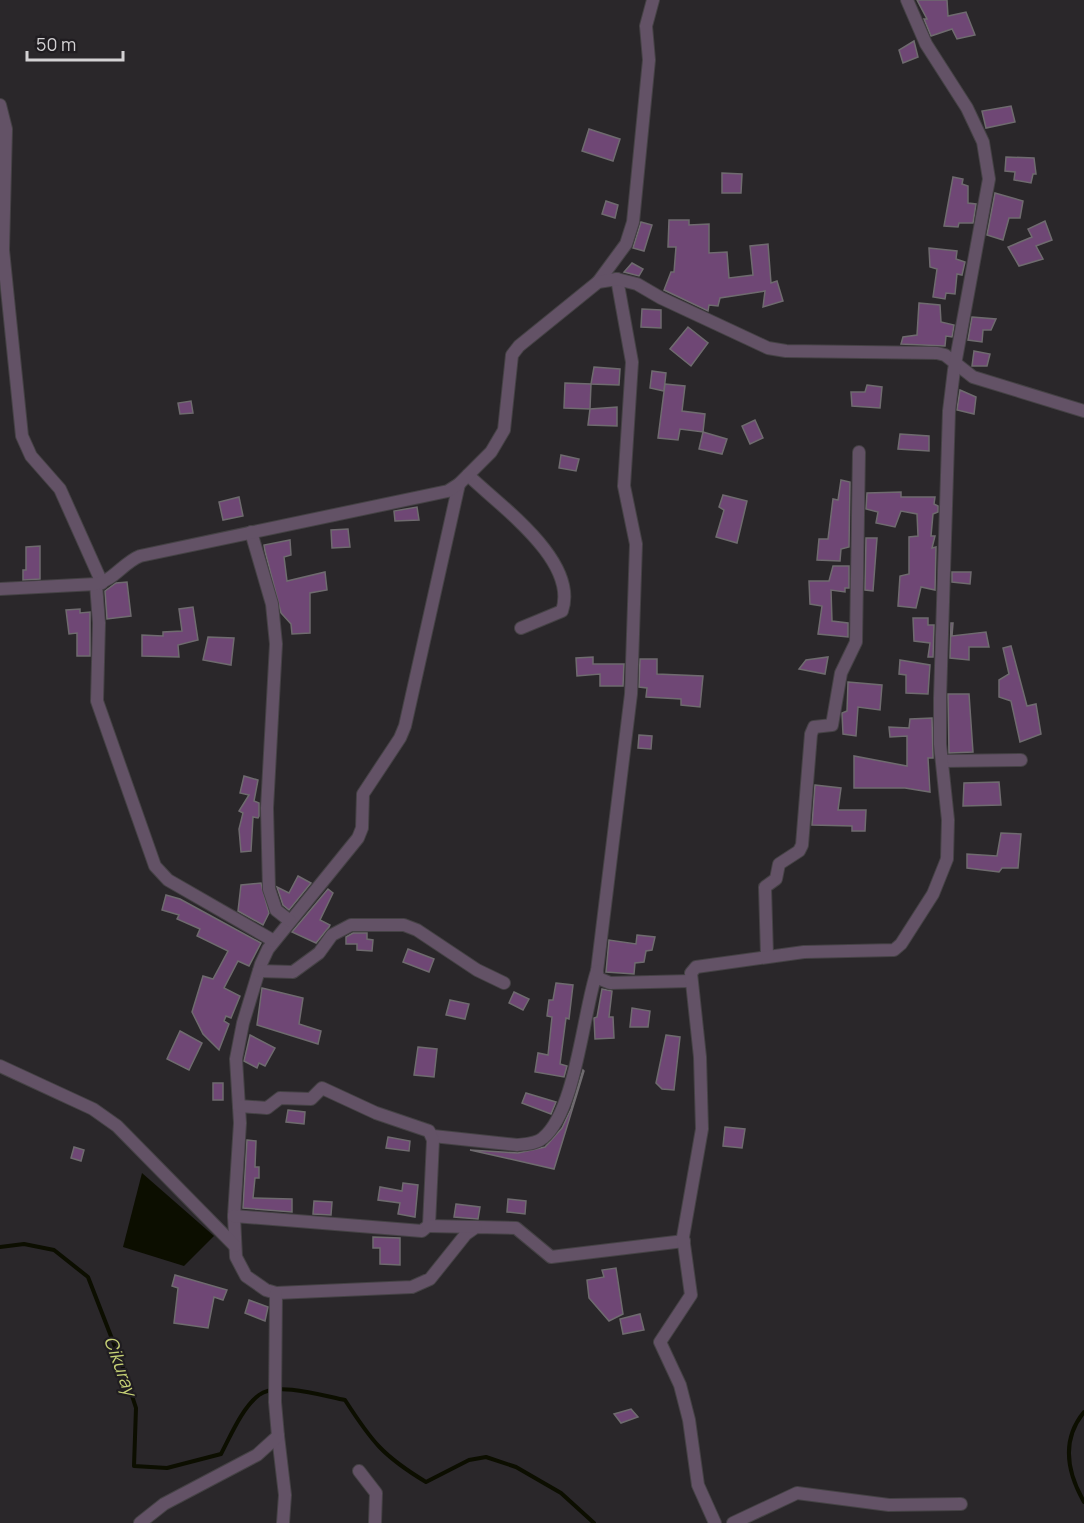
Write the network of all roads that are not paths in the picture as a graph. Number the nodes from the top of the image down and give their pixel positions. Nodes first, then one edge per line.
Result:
1 (653, 0) edge
2 (907, 0) edge
3 (0, 105) edge
4 (617, 279) junction
5 (598, 282) junction
6 (955, 363) junction
7 (1084, 411) edge
8 (859, 452) dead end
9 (464, 480) junction
10 (251, 532) junction
11 (99, 583) junction
12 (0, 589) edge
13 (521, 628) dead end
14 (1021, 760) dead end
15 (942, 761) junction
16 (290, 921) junction
17 (274, 940) junction
18 (767, 956) junction
19 (259, 971) junction
20 (597, 971) junction
21 (691, 981) junction
22 (504, 983) dead end
23 (0, 1066) edge
24 (239, 1106) junction
25 (433, 1136) junction
26 (234, 1216) junction
27 (428, 1226) junction
28 (476, 1227) junction
29 (684, 1241) junction
30 (235, 1246) junction
31 (276, 1293) junction
32 (278, 1436) junction
33 (359, 1471) dead end
34 (961, 1504) dead end
35 (140, 1523) edge
36 (283, 1523) edge
37 (375, 1523) edge
38 (715, 1523) edge
39 (733, 1523) edge

1 - 5 street
2 - 6 street
3 - 11 street
4 - 5 street
4 - 6 street
4 - 20 street
5 - 9 street
6 - 7 street
6 - 15 street
8 - 18 street
9 - 10 street
9 - 13 street
9 - 16 street
10 - 11 street
10 - 16 street
11 - 12 street
11 - 17 street
14 - 15 street
15 - 18 street
16 - 17 street
17 - 19 street
18 - 21 street
19 - 22 street
19 - 24 street
20 - 21 street
20 - 25 street
21 - 29 street
23 - 30 street
24 - 25 street
24 - 26 street
25 - 27 street
26 - 27 street
26 - 30 street
27 - 28 street
28 - 29 street
28 - 31 street
29 - 38 street
30 - 31 street
31 - 32 street
32 - 35 street
32 - 36 street
33 - 37 street
34 - 39 street

